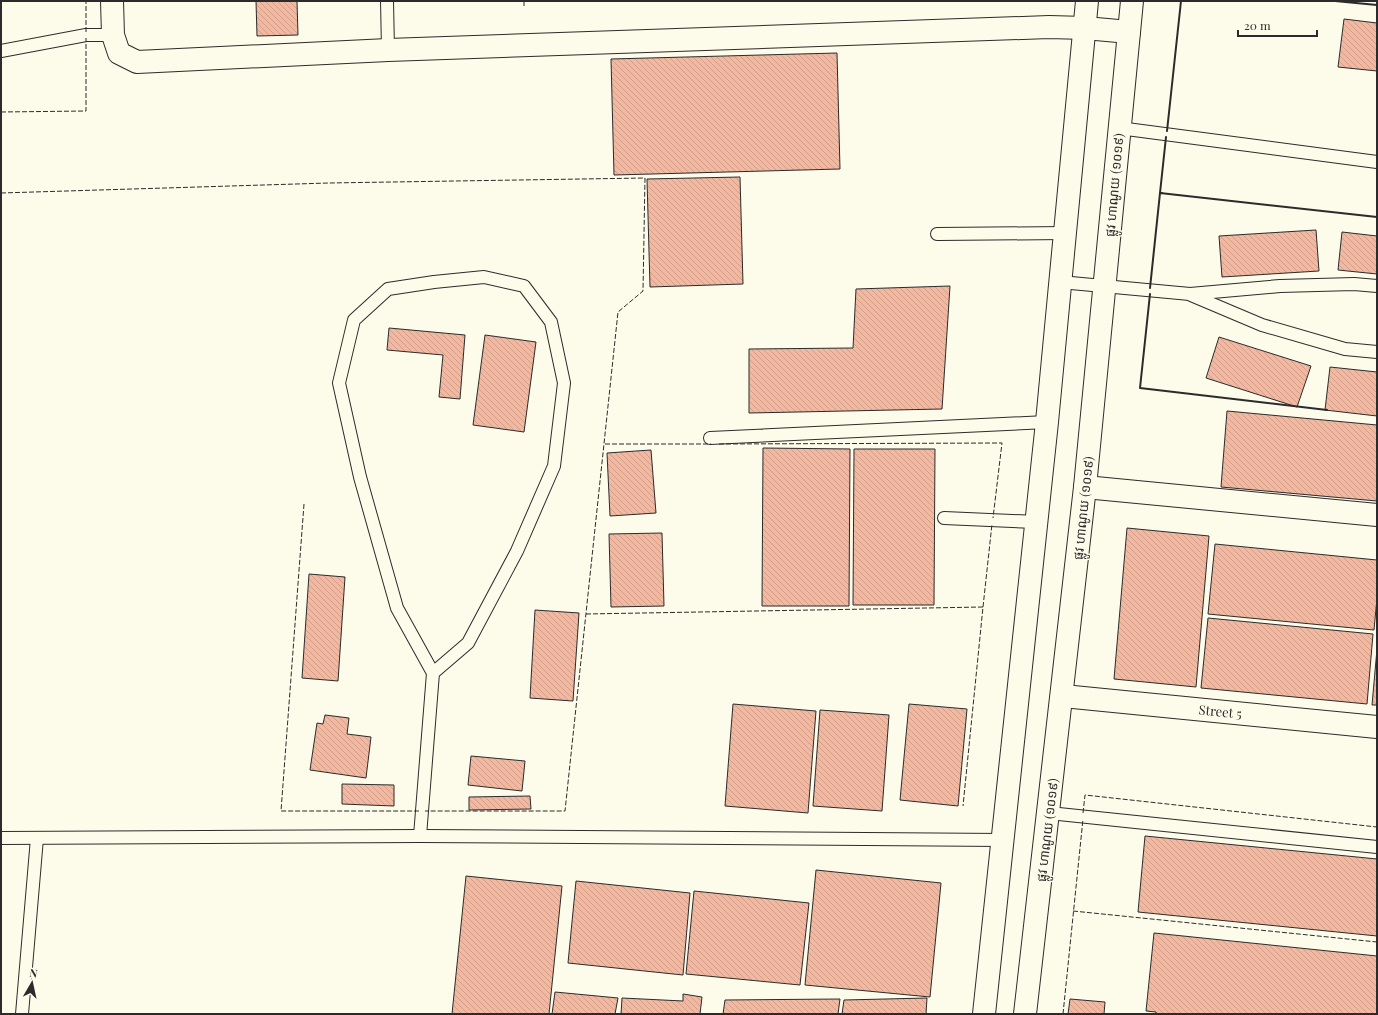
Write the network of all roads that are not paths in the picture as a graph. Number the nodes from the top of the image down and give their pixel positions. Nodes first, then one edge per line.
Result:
1 (112, 1) edge
2 (387, 1) edge
3 (1087, 1) edge
4 (1132, 1) edge
5 (1085, 28) junction
6 (1129, 32) junction
7 (113, 35) junction
8 (388, 50) junction
9 (1, 51) edge
10 (1120, 128) junction
11 (1377, 162) edge
12 (1065, 233) junction
13 (937, 234) dead end
14 (1060, 282) junction
15 (1377, 286) edge
16 (1105, 287) junction
17 (1190, 294) junction
18 (1377, 352) edge
19 (1047, 422) junction
20 (710, 438) dead end
21 (1085, 487) junction
22 (1377, 515) edge
23 (944, 518) dead end
24 (1036, 522) junction
25 (433, 673) junction
26 (1062, 696) junction
27 (1377, 727) edge
28 (1049, 812) junction
29 (420, 836) junction
30 (1, 838) edge
31 (37, 838) junction
32 (1003, 840) junction
33 (1377, 847) edge
34 (22, 1014) edge
35 (984, 1014) edge
36 (1026, 1014) edge

1 - 7 main road
2 - 8 lane
3 - 5 main road
4 - 6 main road, ផ្លូវ ហាណូយ (១០១៩)
5 - 6 main road
5 - 8 main road
5 - 12 main road
6 - 10 main road, ផ្លូវ ហាណូយ (១០១៩)
7 - 8 main road
7 - 9 lane
10 - 11 lane
10 - 16 main road, ផ្លូវ ហាណូយ (១០១៩)
12 - 13 lane
12 - 14 main road
14 - 16 lane
14 - 19 main road
15 - 17 lane
16 - 17 lane
16 - 21 main road, ផ្លូវ ហាណូយ (១០១៩)
17 - 18 lane
19 - 20 lane
19 - 24 main road
21 - 22 main road
21 - 26 main road, ផ្លូវ ហាណូយ (១០១៩)
23 - 24 lane
24 - 32 main road
25 - 25 lane
25 - 29 lane
26 - 27 main road, Street 5
26 - 28 main road, ផ្លូវ ហាណូយ (១០១៩)
28 - 33 lane
28 - 36 main road, ផ្លូវ ហាណូយ (១០១៩)
29 - 31 lane
29 - 32 lane
30 - 31 lane
31 - 34 lane
32 - 35 main road

